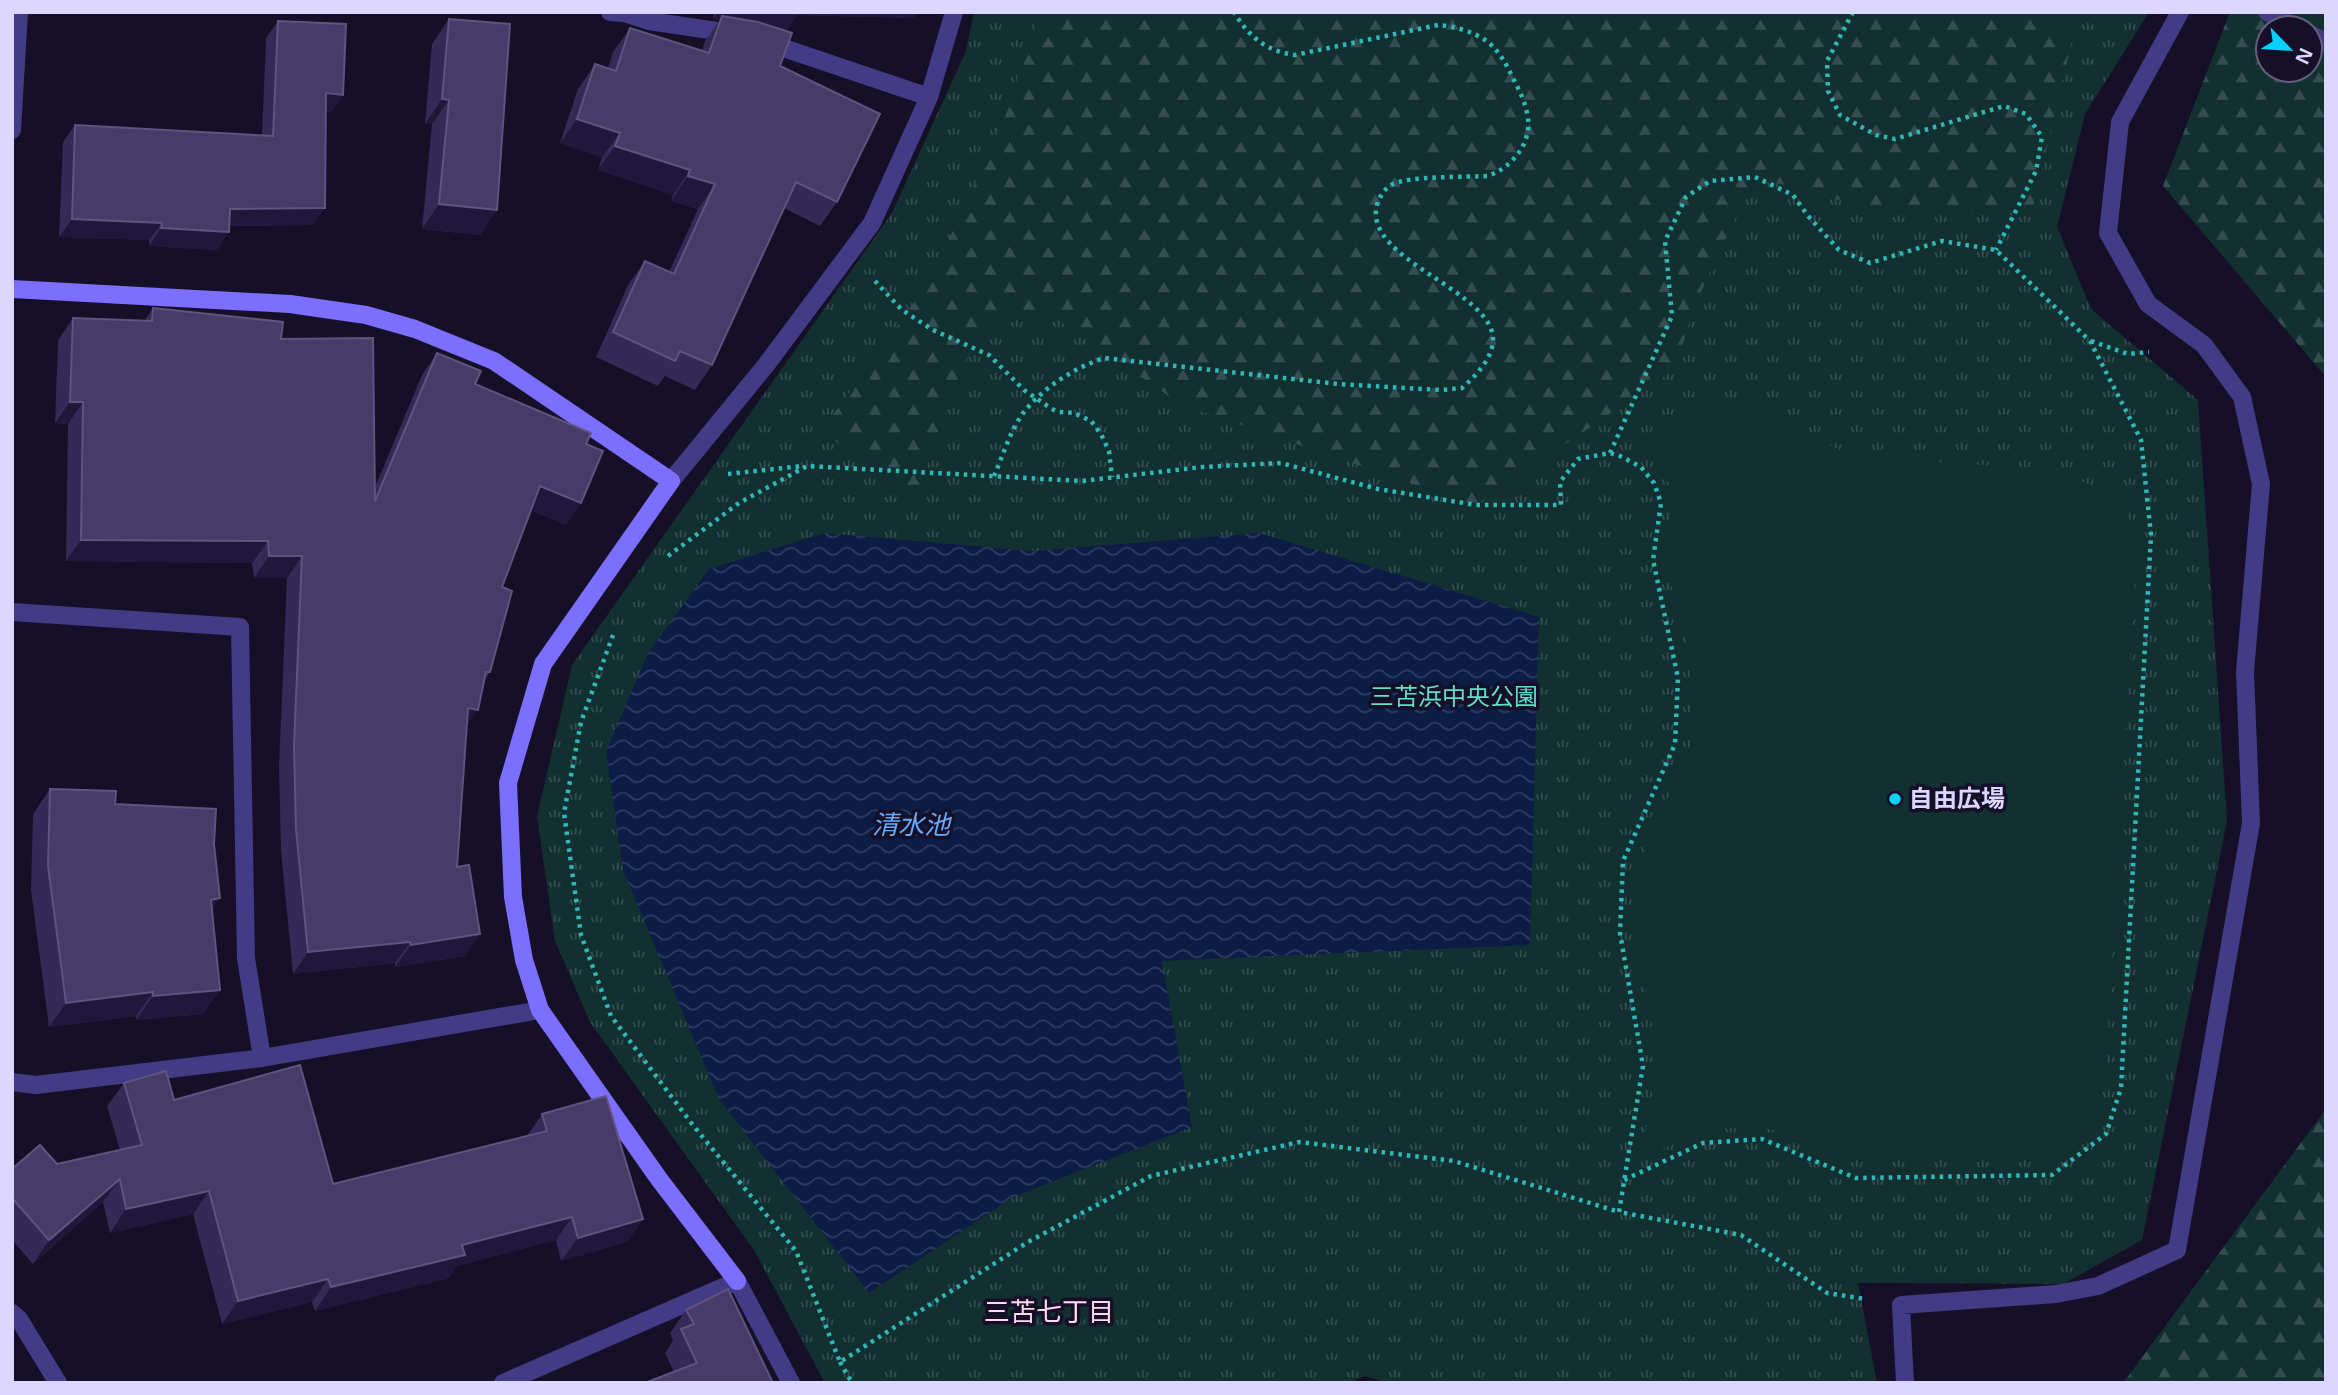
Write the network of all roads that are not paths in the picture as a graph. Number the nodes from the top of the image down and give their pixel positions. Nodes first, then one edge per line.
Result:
1 (19, 12) edge
2 (610, 12) edge
3 (954, 12) edge
4 (2180, 12) edge
5 (649, 16) edge
6 (929, 97) junction
7 (12, 130) edge
8 (12, 289) edge
9 (671, 481) junction
10 (12, 612) edge
11 (540, 1010) junction
12 (262, 1058) junction
13 (12, 1082) edge
14 (737, 1281) junction
15 (12, 1313) edge
16 (58, 1383) edge
17 (503, 1383) edge
18 (791, 1383) edge
19 (1905, 1383) edge

1 - 7 street
2 - 5 street
3 - 6 street
4 - 19 street
5 - 6 street
6 - 9 street
8 - 9 street
9 - 11 street
10 - 12 street
11 - 12 street
11 - 14 street
12 - 13 street
14 - 17 street
14 - 18 street
15 - 16 street

